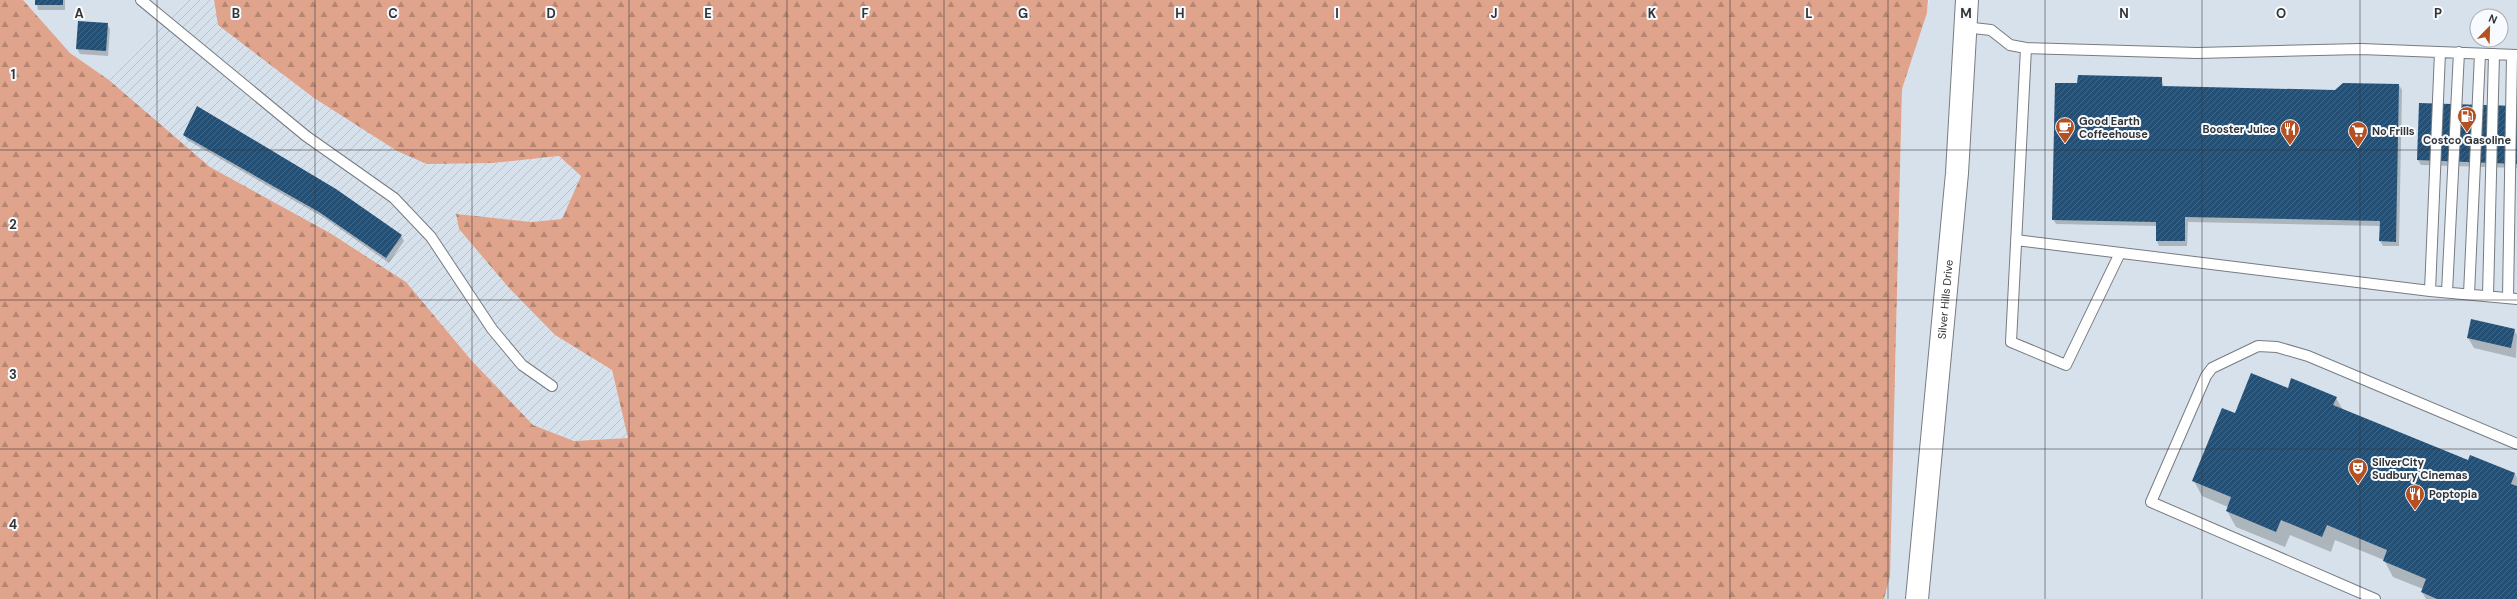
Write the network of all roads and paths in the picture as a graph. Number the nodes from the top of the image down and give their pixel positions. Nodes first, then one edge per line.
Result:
1 (140, 0) edge
2 (1967, 0) edge
3 (1964, 27) junction
4 (2026, 48) junction
5 (2440, 52) junction
6 (2460, 52) junction
7 (2480, 54) junction
8 (2494, 54) junction
9 (2514, 55) edge
10 (2016, 240) junction
11 (2120, 253) junction
12 (2430, 291) junction
13 (2447, 292) junction
14 (2470, 294) junction
15 (2488, 296) junction
16 (2512, 298) edge
17 (552, 386) dead end
18 (2517, 444) edge
19 (1917, 599) edge
20 (2375, 599) edge

1 - 17 lane
2 - 3 street, Silver Hills Drive
3 - 4 lane
3 - 19 street, Silver Hills Drive
4 - 5 lane
4 - 10 lane
5 - 6 lane
5 - 12 lane
6 - 7 lane
6 - 13 lane
7 - 8 lane
7 - 14 lane
8 - 9 lane
8 - 15 lane
9 - 16 lane
10 - 11 lane
10 - 11 lane
11 - 12 lane
12 - 13 lane
13 - 14 lane
14 - 15 lane
15 - 16 lane
18 - 20 lane

